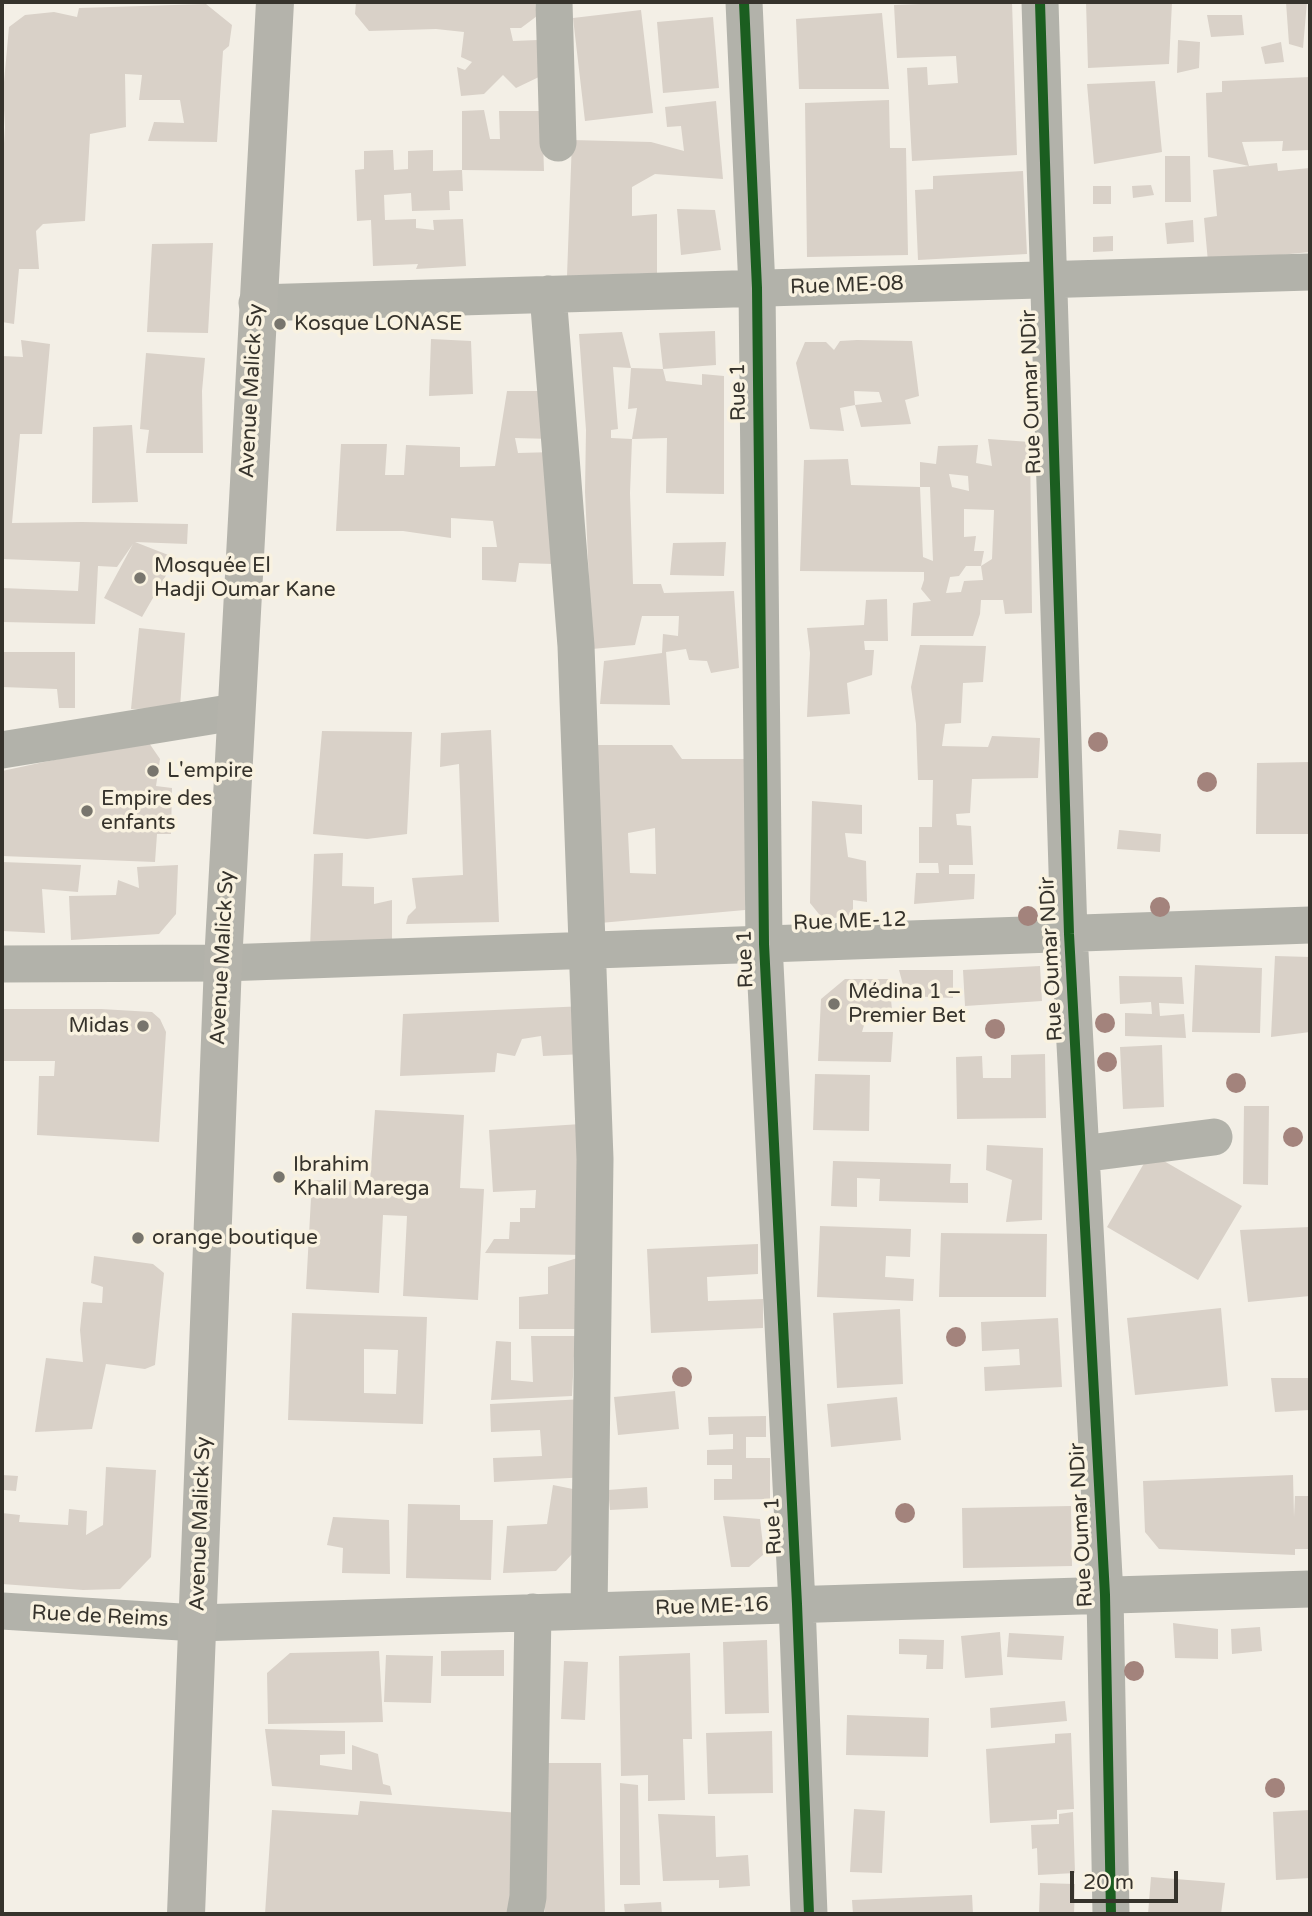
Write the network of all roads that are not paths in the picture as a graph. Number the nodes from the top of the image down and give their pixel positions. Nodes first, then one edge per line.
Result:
1 (275, 2) edge
2 (554, 2) edge
3 (744, 2) edge
4 (1040, 2) edge
5 (558, 143) dead end
6 (1310, 272) edge
7 (1048, 280) junction
8 (757, 288) junction
9 (548, 294) junction
10 (257, 303) junction
11 (235, 712) junction
12 (2, 750) edge
13 (1310, 925) edge
14 (1069, 934) junction
15 (764, 944) junction
16 (587, 951) junction
17 (223, 963) junction
18 (2, 964) edge
19 (1214, 1137) dead end
20 (1081, 1154) junction
21 (1310, 1589) edge
22 (1105, 1595) junction
23 (797, 1604) junction
24 (2, 1611) edge
25 (589, 1611) junction
26 (533, 1612) junction
27 (197, 1623) junction
28 (186, 1914) edge
29 (525, 1914) edge
30 (809, 1914) edge
31 (1111, 1914) edge

1 - 10 main road, Avenue Malick Sy
2 - 5 street
3 - 8 street, Rue 1
4 - 7 street, Rue Oumar NDir
6 - 7 street, Rue ME-08
7 - 8 street, Rue ME-08
7 - 14 street, Rue Oumar NDir
8 - 9 street, Rue ME-08
8 - 15 street, Rue 1
9 - 10 street, Rue ME-08
9 - 16 street
10 - 11 main road, Avenue Malick Sy
11 - 12 street
11 - 17 main road, Avenue Malick Sy
13 - 14 street, Rue ME-12
14 - 15 street, Rue ME-12
14 - 20 street, Rue Oumar NDir
15 - 16 street, Rue ME-12
15 - 23 street, Rue 1
16 - 17 street, Rue ME-12
16 - 25 street
17 - 18 street, Rue ME-12
17 - 27 main road, Avenue Malick Sy
19 - 20 street
20 - 22 street, Rue Oumar NDir
21 - 22 street, Rue ME-16
22 - 23 street, Rue ME-16
22 - 31 street, Rue Oumar NDir
23 - 25 street, Rue ME-16
23 - 30 street, Rue 1
24 - 27 street, Rue de Reims
25 - 26 street, Rue ME-16
26 - 27 street, Rue ME-16
26 - 29 street
27 - 28 main road, Avenue Malick Sy

